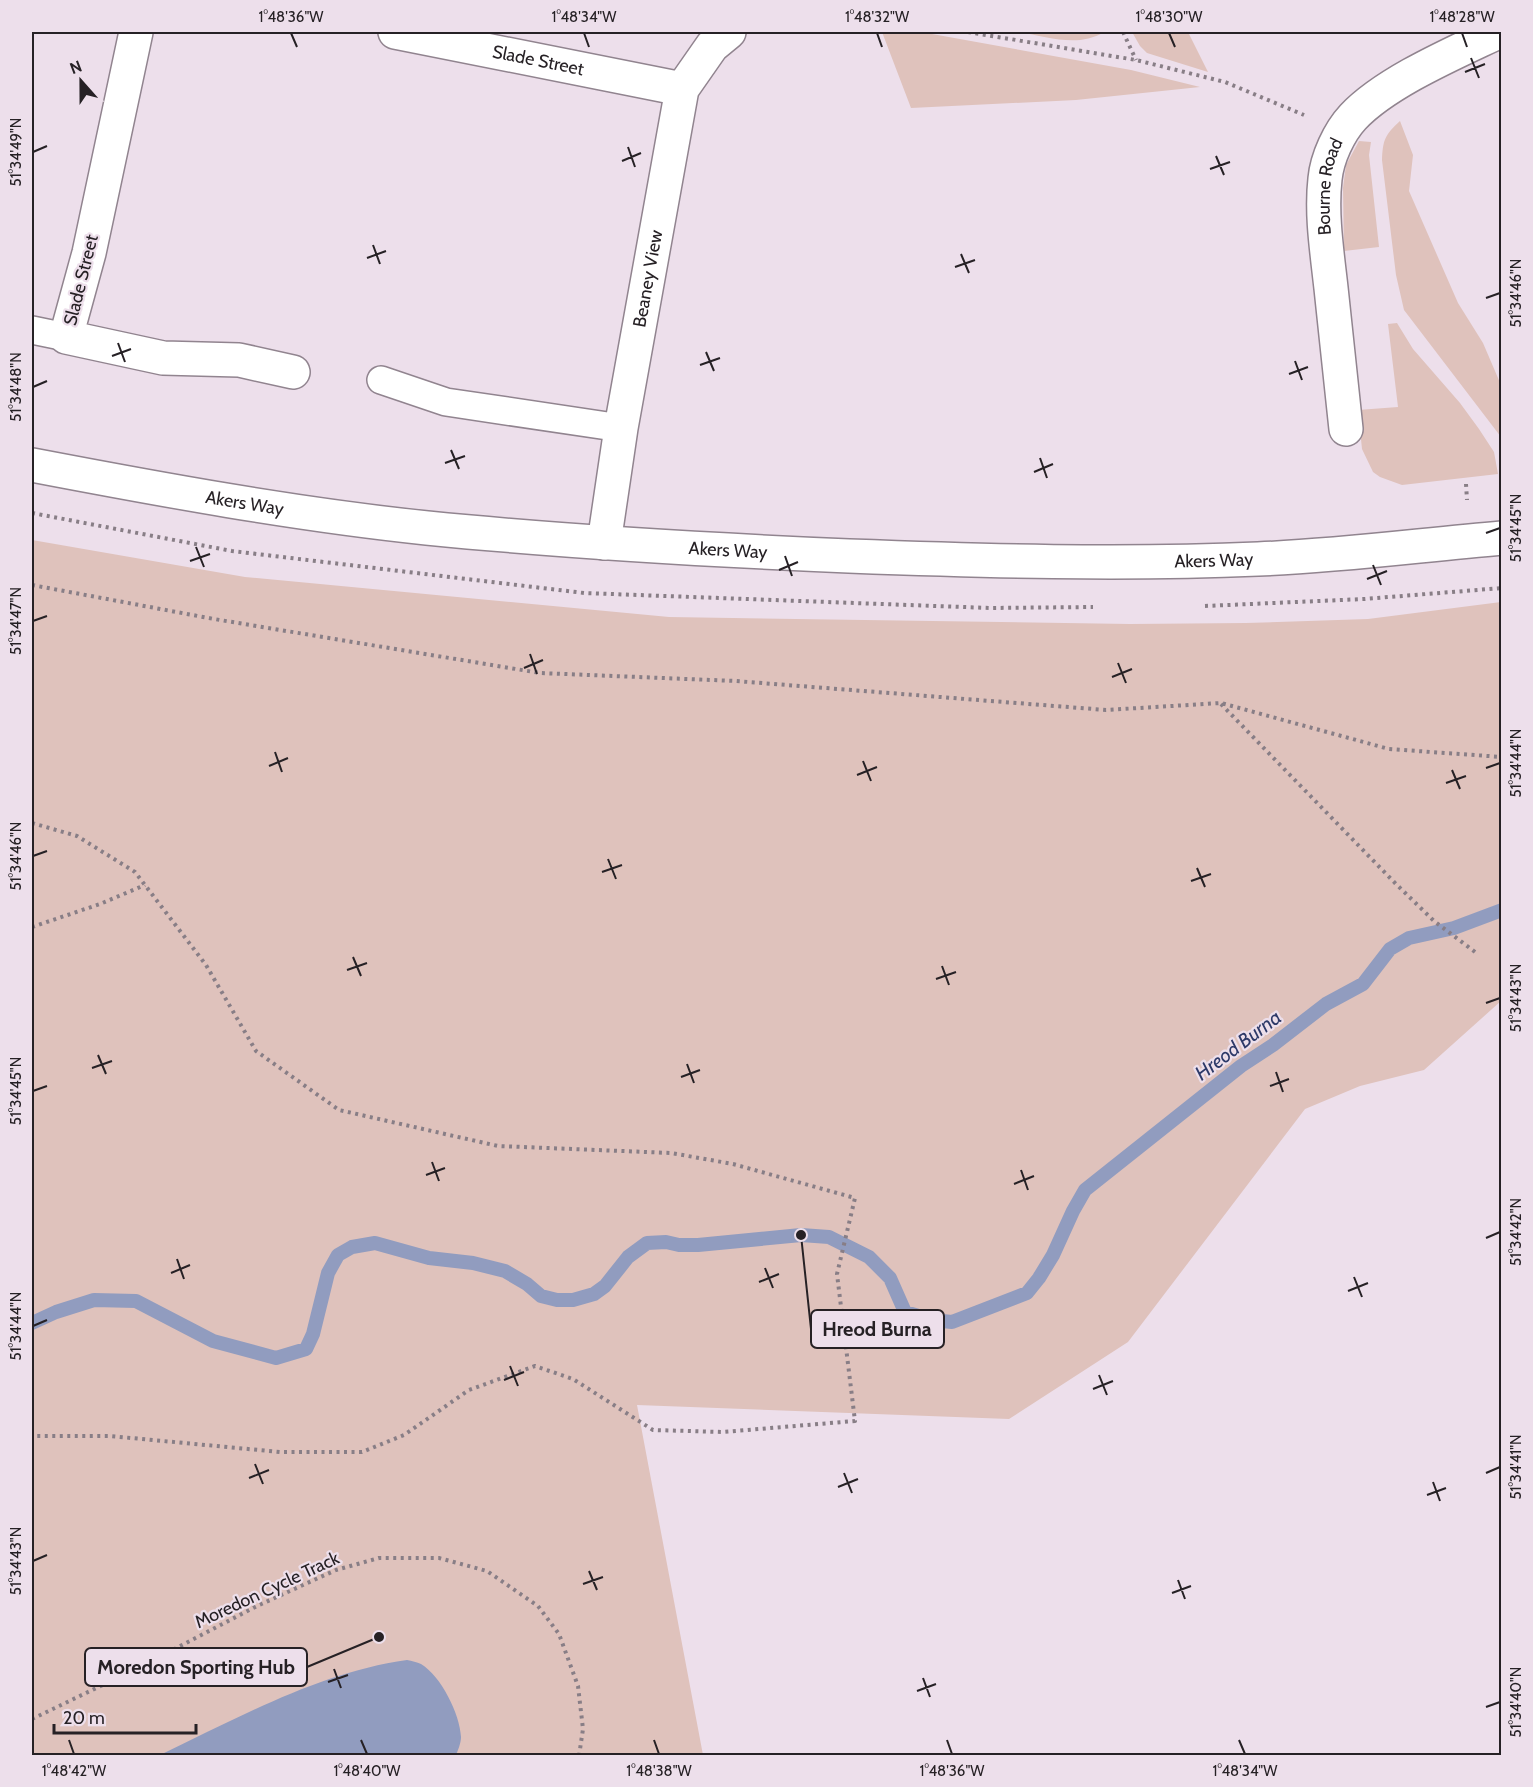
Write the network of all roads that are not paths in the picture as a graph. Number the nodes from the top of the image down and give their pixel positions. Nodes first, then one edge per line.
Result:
1 (136, 32) edge
2 (395, 32) edge
3 (729, 32) edge
4 (1498, 32) edge
5 (682, 89) junction
6 (32, 330) edge
7 (66, 337) junction
8 (293, 372) dead end
9 (381, 380) dead end
10 (621, 428) junction
11 (1346, 429) dead end
12 (32, 465) edge
13 (1502, 538) edge
14 (604, 543) junction

1 - 7 street, Slade Street
2 - 5 street, Slade Street
3 - 5 street, Beaney View
4 - 11 street, Bourne Road
5 - 10 street, Beaney View
6 - 7 lane
7 - 8 street, Slade Street
9 - 10 lane
10 - 14 street, Beaney View
12 - 14 street, Akers Way
13 - 14 street, Akers Way

